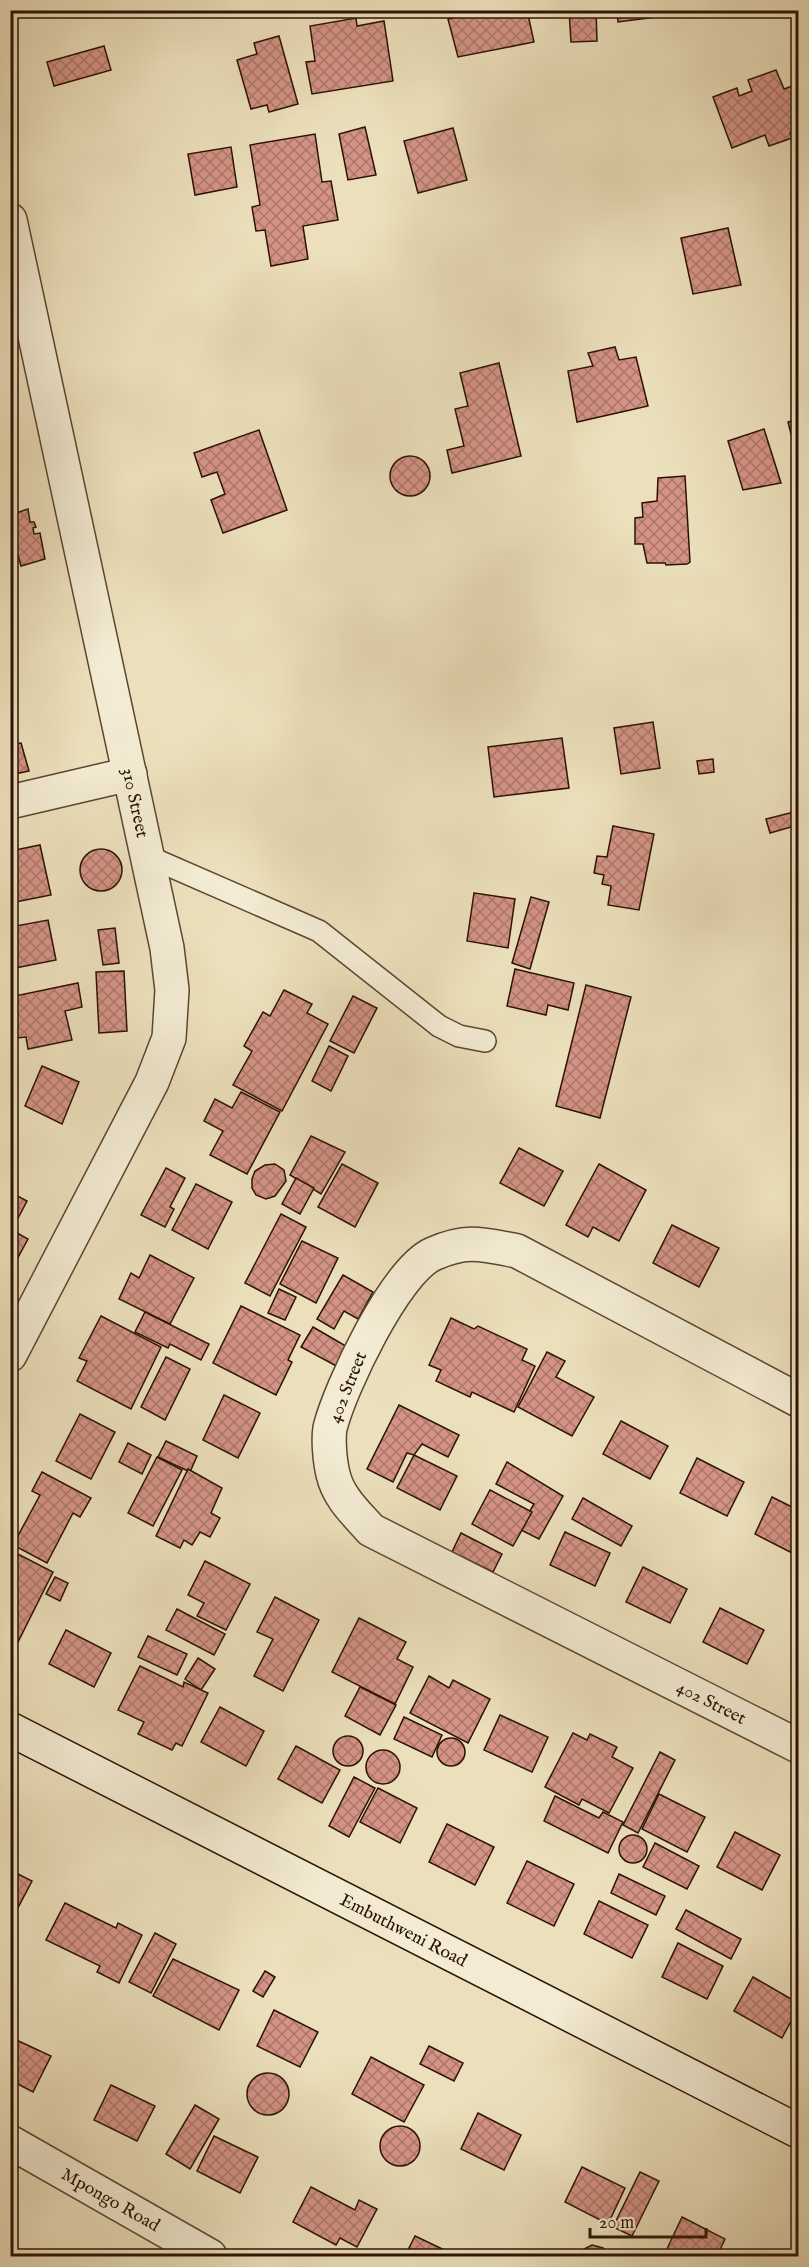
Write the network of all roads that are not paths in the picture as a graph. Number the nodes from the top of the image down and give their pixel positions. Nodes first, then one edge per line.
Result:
1 (10, 220) edge
2 (21, 329) edge
3 (130, 774) junction
4 (10, 802) edge
5 (147, 855) junction
6 (485, 1041) dead end
7 (21, 1311) edge
8 (10, 1355) edge
9 (798, 1400) edge
10 (10, 1729) edge
11 (798, 1746) edge
12 (798, 2131) edge
13 (10, 2142) edge
14 (210, 2256) edge

1 - 2 street, 310 Street
2 - 3 street, 310 Street
3 - 4 street
3 - 5 street, 310 Street
5 - 6 lane
5 - 7 street, 310 Street
7 - 8 street, 310 Street
9 - 11 street, 402 Street
10 - 12 street, Embuthweni Road
13 - 14 street, Mpongo Road

